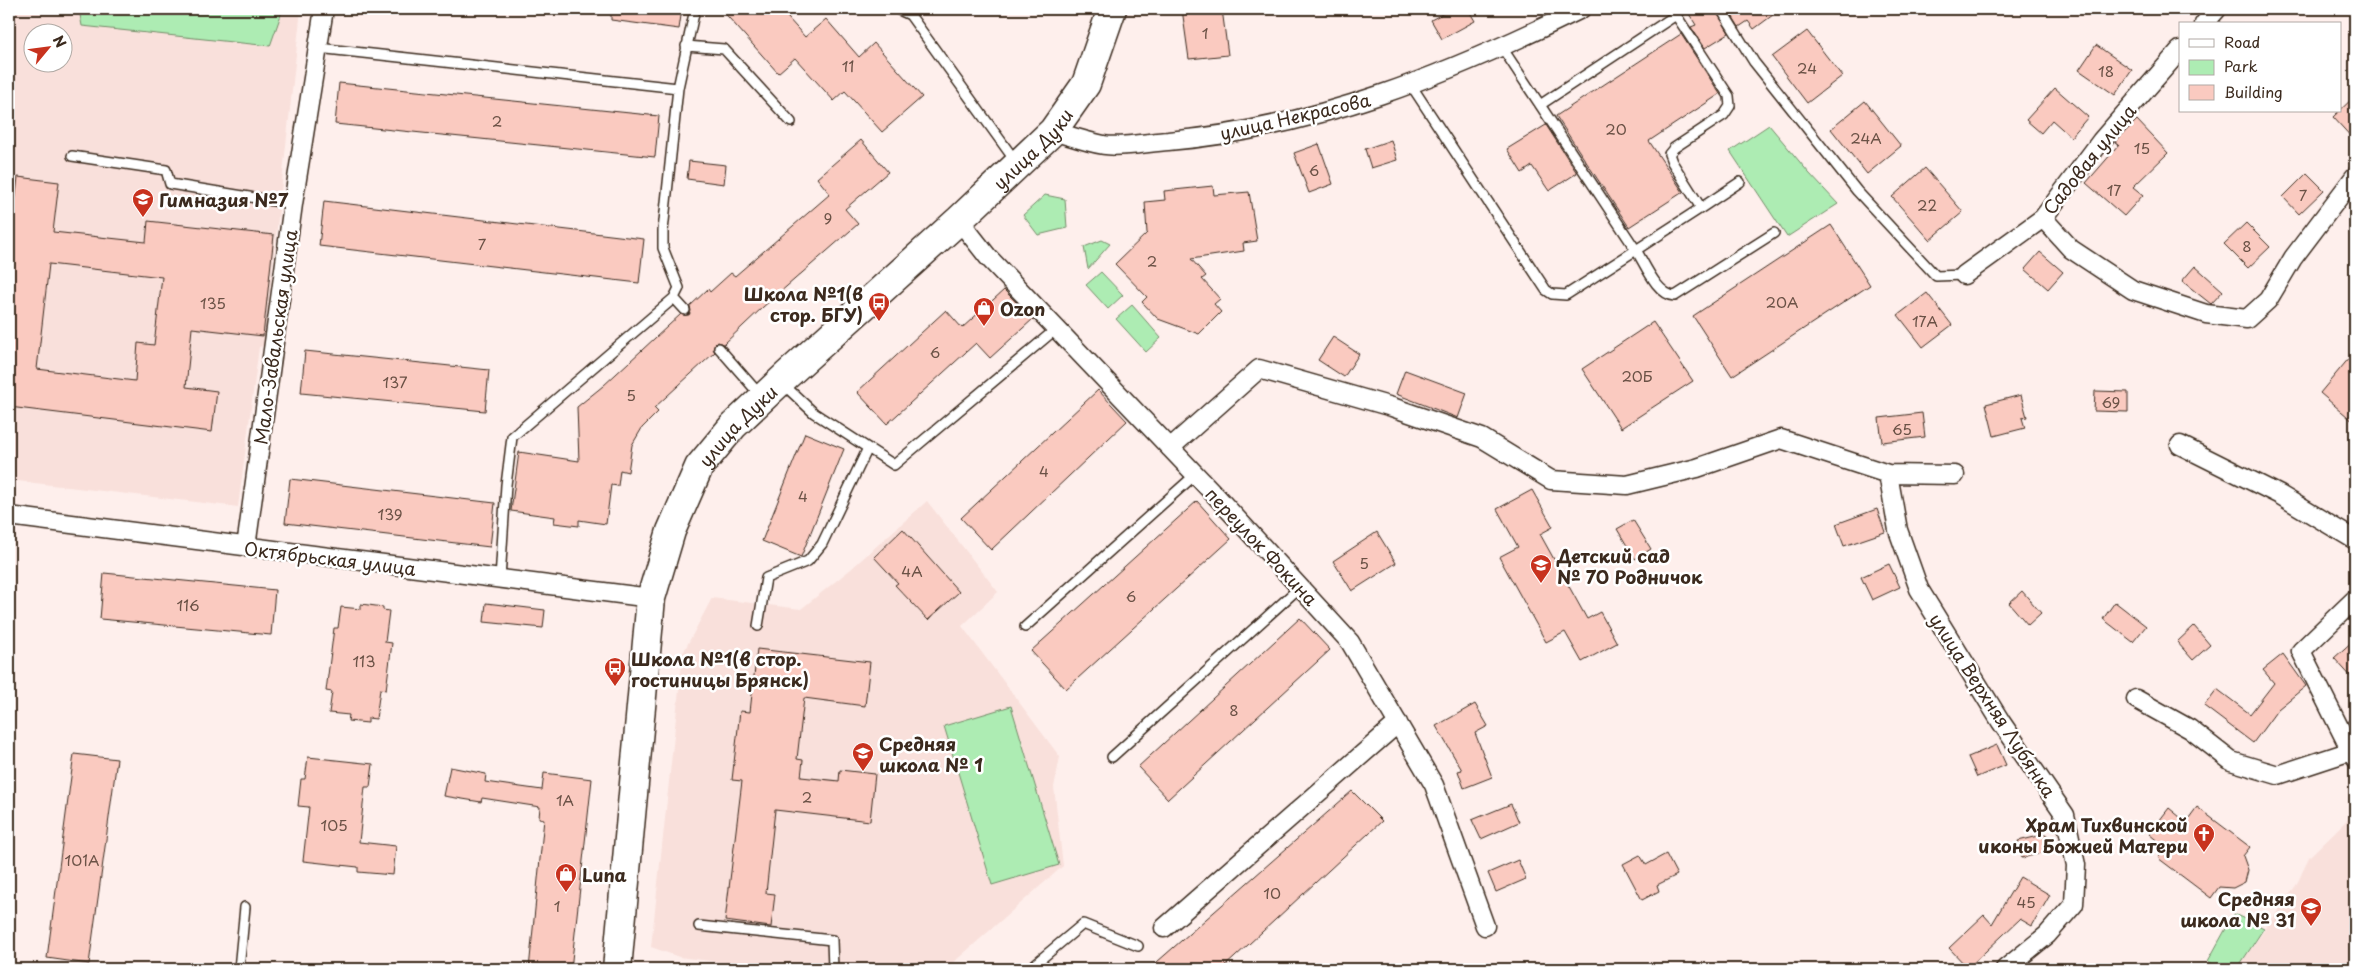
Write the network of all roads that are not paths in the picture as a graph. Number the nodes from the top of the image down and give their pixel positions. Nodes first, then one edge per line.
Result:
1 (324, 9) edge
2 (695, 9) edge
3 (897, 9) edge
4 (1112, 9) edge
5 (1581, 9) edge
6 (1721, 9) edge
7 (2218, 9) edge
8 (1674, 12) edge
9 (2206, 22) edge
10 (686, 46) junction
11 (1502, 46) junction
12 (318, 48) junction
13 (2179, 51) edge
14 (1411, 85) junction
15 (678, 88) junction
16 (1540, 105) junction
17 (791, 122) dead end
18 (1053, 131) junction
19 (72, 156) dead end
20 (1017, 165) junction
21 (2355, 176) edge
22 (1740, 182) dead end
23 (293, 204) junction
24 (1701, 208) junction
25 (2043, 218) junction
26 (959, 220) junction
27 (1774, 232) dead end
28 (1636, 250) junction
29 (1964, 275) joint
30 (674, 298) junction
31 (685, 310) dead end
32 (1056, 329) junction
33 (719, 348) dead end
34 (771, 390) junction
35 (2180, 445) dead end
36 (868, 448) junction
37 (1170, 448) junction
38 (1196, 474) junction
39 (1888, 474) junction
40 (1955, 475) dead end
41 (9, 516) edge
42 (2355, 540) edge
43 (246, 547) junction
44 (500, 579) junction
45 (1300, 588) junction
46 (651, 598) junction
47 (2355, 599) edge
48 (758, 626) dead end
49 (1025, 627) dead end
50 (2136, 699) dead end
51 (1398, 723) junction
52 (2353, 754) edge
53 (1112, 757) dead end
54 (245, 907) dead end
55 (699, 926) dead end
56 (1485, 926) dead end
57 (1164, 928) dead end
58 (1138, 946) dead end
59 (239, 969) edge
60 (617, 969) edge
61 (622, 969) edge
62 (832, 969) edge
63 (1030, 969) edge
64 (2005, 969) edge

1 - 12 street, Мало-Завальская улица
2 - 10 lane
3 - 20 lane
4 - 18 main road, улица Дуки
5 - 11 street, улица Некрасова
6 - 29 lane
7 - 9 street
8 - 16 lane
8 - 24 lane
10 - 15 lane
10 - 17 lane
11 - 14 street, улица Некрасова
11 - 16 lane
12 - 15 lane
12 - 23 street, Мало-Завальская улица
13 - 25 street, Садовая улица
14 - 18 street, улица Некрасова
14 - 28 lane
15 - 30 lane
16 - 28 lane
18 - 20 main road, улица Дуки
19 - 23 lane
20 - 26 main road, улица Дуки
21 - 25 street
22 - 24 lane
23 - 43 street, Мало-Завальская улица
24 - 28 lane
25 - 29 street, Садовая улица
26 - 32 street, переулок Фокина
26 - 34 main road, улица Дуки
27 - 28 lane
30 - 31 lane
30 - 44 lane
32 - 36 lane
32 - 37 street, переулок Фокина
33 - 34 lane
34 - 36 lane
34 - 46 main road, улица Дуки
35 - 42 street
36 - 48 lane
37 - 38 street, переулок Фокина
37 - 39 street
38 - 45 street, переулок Фокина
38 - 49 lane
39 - 40 street
39 - 64 street, улица Верхняя Лубянка
41 - 43 street, Октябрьская улица
43 - 44 street, Октябрьская улица
44 - 46 street, Октябрьская улица
45 - 51 street, переулок Фокина
45 - 53 lane
46 - 60 main road, улица Дуки
47 - 52 street
50 - 52 street
51 - 56 street, переулок Фокина
51 - 57 street
54 - 59 lane
55 - 62 lane
58 - 63 lane
60 - 61 street

